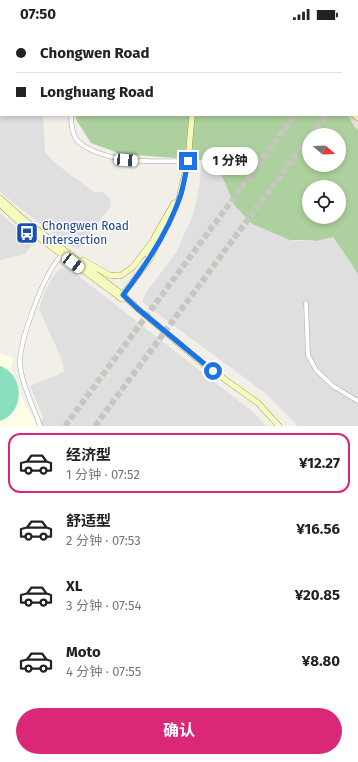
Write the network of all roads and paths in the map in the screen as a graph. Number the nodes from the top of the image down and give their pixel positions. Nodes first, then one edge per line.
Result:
1 (71, 116) edge
2 (192, 116) edge
3 (188, 161) junction
4 (0, 198) edge
5 (0, 204) edge
6 (171, 213) junction
7 (162, 235) junction
8 (155, 236) junction
9 (64, 253) junction
10 (121, 296) junction
11 (306, 303) dead end
12 (358, 401) edge
13 (40, 426) edge
14 (279, 426) edge

1 - 3 street
2 - 3 main road
3 - 6 main road
4 - 9 main road
5 - 9 main road
6 - 7 main road
6 - 8 main road
7 - 8 main road
7 - 10 main road
8 - 9 main road
8 - 10 main road
9 - 10 main road
9 - 13 street
10 - 14 main road
11 - 12 street

